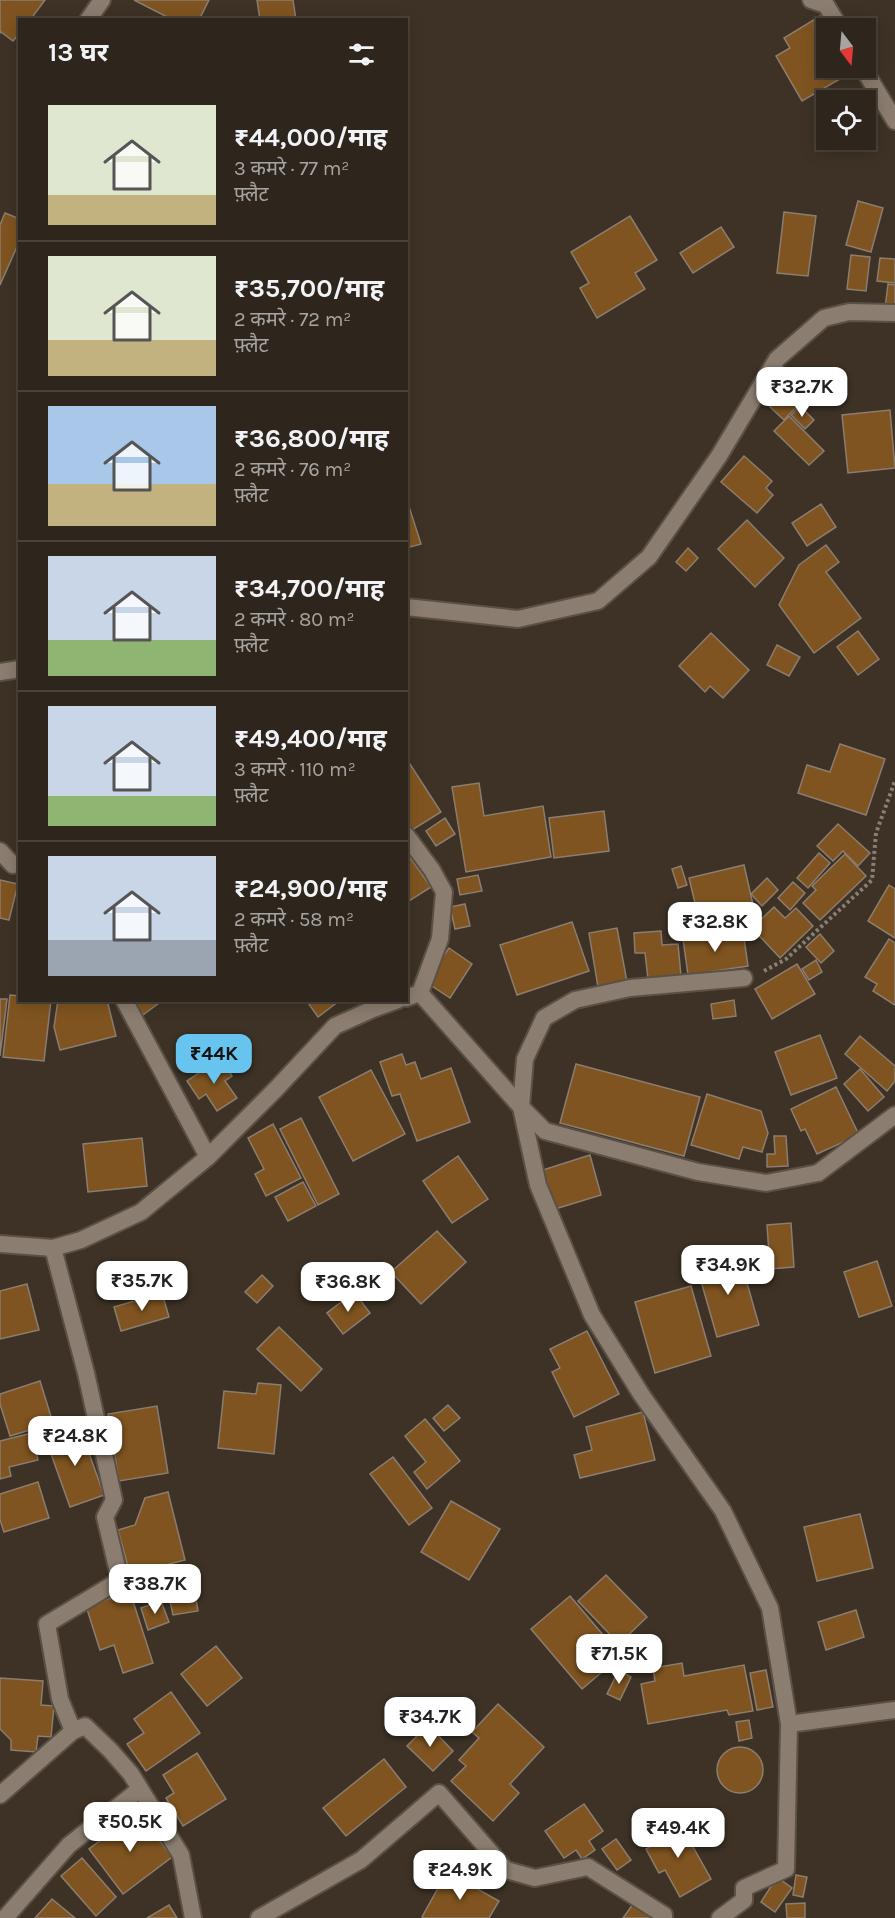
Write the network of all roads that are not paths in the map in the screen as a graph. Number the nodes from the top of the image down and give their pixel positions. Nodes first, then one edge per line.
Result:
1 (102, 0) edge
2 (811, 0) edge
3 (89, 18) edge
4 (834, 18) edge
5 (869, 78) edge
6 (895, 121) edge
7 (895, 314) edge
8 (408, 607) edge
9 (18, 669) edge
10 (0, 672) edge
11 (408, 838) edge
12 (0, 851) edge
13 (18, 864) edge
14 (744, 978) road end
15 (413, 995) edge
16 (125, 1002) edge
17 (392, 1002) edge
18 (521, 1107) junction
19 (895, 1115) edge
20 (208, 1157) junction
21 (0, 1244) edge
22 (53, 1248) junction
23 (895, 1710) edge
24 (789, 1724) junction
25 (74, 1731) junction
26 (140, 1789) junction
27 (0, 1795) edge
28 (5, 1918) edge
29 (193, 1918) edge
30 (259, 1918) edge
31 (664, 1918) edge
32 (720, 1918) edge

1 - 3 street
2 - 4 street
5 - 6 street
7 - 8 street
9 - 10 street
11 - 15 street
12 - 13 street
14 - 18 street
15 - 18 street
16 - 20 street
17 - 20 street
18 - 19 street
18 - 24 street
20 - 22 street
21 - 22 street
22 - 25 street
23 - 24 street
24 - 32 street
25 - 26 street
25 - 27 street
26 - 28 street
26 - 29 street
30 - 31 street

